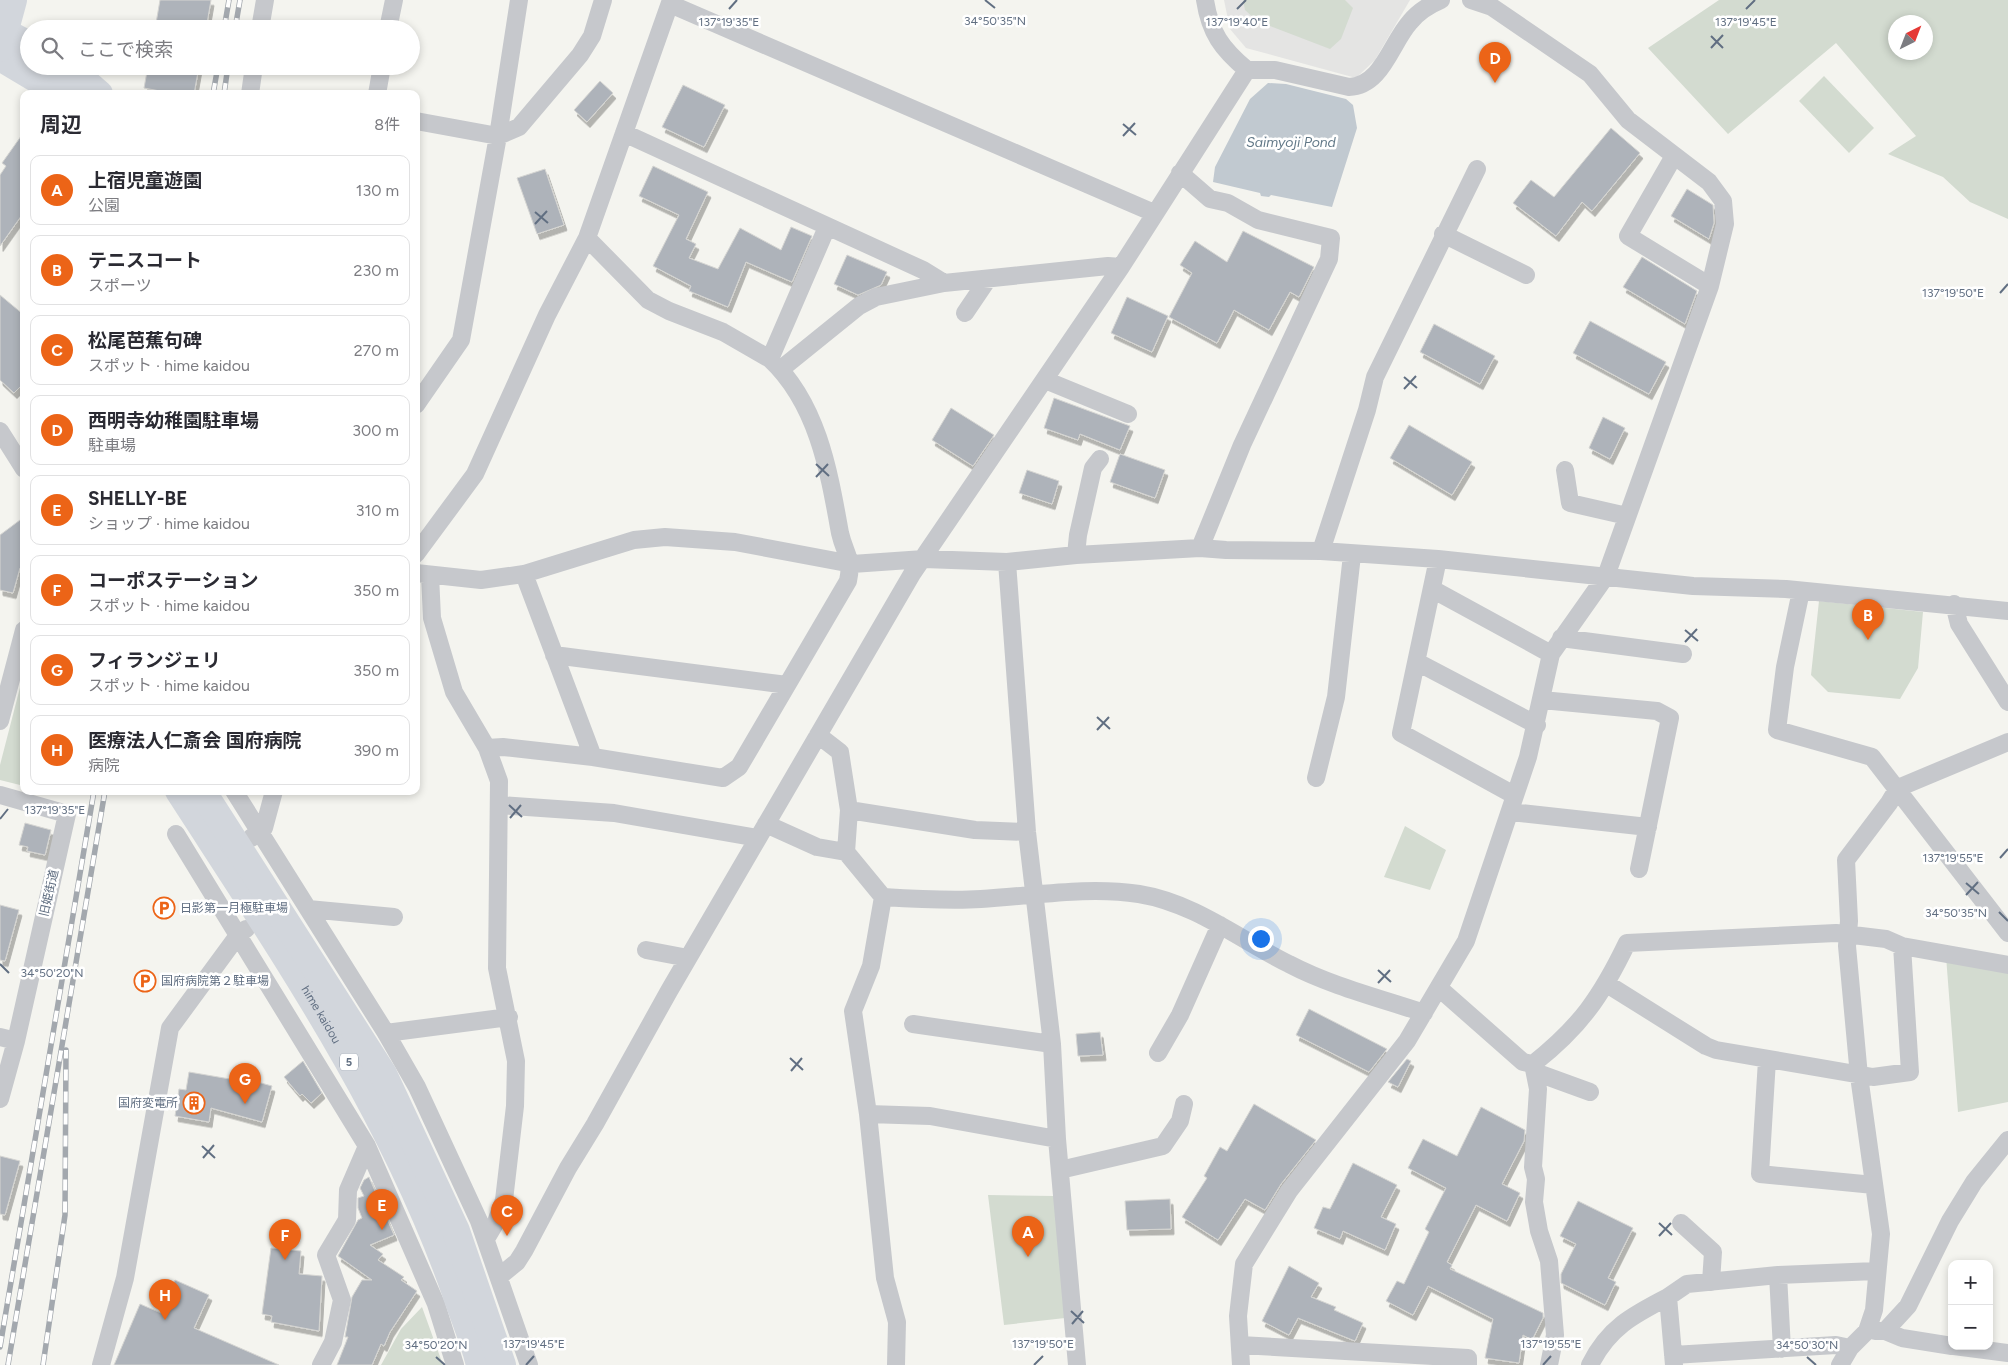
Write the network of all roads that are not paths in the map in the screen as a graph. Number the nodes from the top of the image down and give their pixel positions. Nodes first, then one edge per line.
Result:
1 (13, 0) edge
2 (265, 0) edge
3 (394, 0) edge
4 (519, 0) edge
5 (603, 0) edge
6 (1205, 0) edge
7 (1441, 0) edge
8 (1471, 0) edge
9 (670, 2) edge
10 (262, 20) edge
11 (390, 20) edge
12 (1, 42) edge
13 (20, 44) edge
14 (20, 58) edge
15 (1247, 70) junction
16 (40, 75) edge
17 (77, 75) edge
18 (253, 75) edge
19 (380, 75) edge
20 (57, 90) edge
21 (94, 90) edge
22 (251, 90) edge
23 (378, 90) edge
24 (420, 121) edge
25 (624, 133) junction
26 (498, 136) junction
27 (1674, 156) junction
28 (1477, 169) dead end
29 (1180, 173) junction
30 (1154, 213) junction
31 (827, 227) junction
32 (1444, 234) junction
33 (587, 238) junction
34 (1121, 267) junction
35 (1526, 275) dead end
36 (988, 279) junction
37 (944, 283) junction
38 (1710, 286) junction
39 (965, 313) dead end
40 (776, 364) junction
41 (1045, 380) junction
42 (420, 399) edge
43 (1128, 414) dead end
44 (0, 430) edge
45 (1100, 459) dead end
46 (20, 462) edge
47 (1565, 470) dead end
48 (1627, 516) junction
49 (1200, 548) junction
50 (420, 549) edge
51 (1321, 551) junction
52 (1076, 555) junction
53 (1352, 555) junction
54 (924, 559) junction
55 (1438, 559) junction
56 (1007, 562) junction
57 (852, 564) junction
58 (423, 574) edge
59 (524, 574) junction
60 (1606, 576) junction
61 (1432, 589) junction
62 (1801, 591) junction
63 (1954, 604) junction
64 (2008, 611) edge
65 (1561, 638) junction
66 (20, 645) edge
67 (1551, 654) junction
68 (1683, 654) dead end
69 (554, 655) junction
70 (1417, 662) junction
71 (787, 685) junction
72 (1542, 700) junction
73 (2008, 702) edge
74 (0, 721) edge
75 (1537, 725) junction
76 (818, 734) junction
77 (2008, 742) edge
78 (487, 748) junction
79 (593, 757) junction
80 (1316, 778) dead end
81 (1898, 788) junction
82 (0, 795) edge
83 (182, 795) edge
84 (205, 795) edge
85 (236, 795) edge
86 (273, 795) edge
87 (1512, 804) junction
88 (499, 805) junction
89 (849, 810) junction
90 (1648, 827) junction
91 (762, 831) junction
92 (1027, 832) junction
93 (259, 833) junction
94 (176, 834) dead end
95 (846, 852) junction
96 (1639, 869) dead end
97 (200, 872) junction
98 (1033, 894) junction
99 (883, 897) junction
100 (303, 902) junction
101 (394, 917) dead end
102 (1220, 925) junction
103 (2008, 933) edge
104 (239, 934) junction
105 (1847, 934) junction
106 (1902, 946) junction
107 (646, 950) dead end
108 (688, 958) junction
109 (2008, 965) edge
110 (1607, 984) junction
111 (1439, 988) junction
112 (1424, 1013) junction
113 (509, 1017) junction
114 (913, 1024) dead end
115 (386, 1033) junction
116 (8, 1039) edge
117 (1052, 1044) junction
118 (1158, 1053) dead end
119 (1767, 1060) junction
120 (1534, 1068) junction
121 (1859, 1076) junction
122 (1590, 1092) dead end
123 (0, 1099) edge
124 (1184, 1104) dead end
125 (868, 1114) junction
126 (1057, 1139) junction
127 (2008, 1140) edge
128 (367, 1146) junction
129 (1060, 1170) junction
130 (1874, 1186) junction
131 (1681, 1223) dead end
132 (486, 1238) junction
133 (1876, 1271) junction
134 (1778, 1275) junction
135 (500, 1276) junction
136 (1711, 1282) junction
137 (1668, 1297) junction
138 (1867, 1331) junction
139 (1885, 1331) junction
140 (1240, 1345) junction
141 (1948, 1345) edge
142 (1850, 1348) junction
143 (1782, 1349) junction
144 (1984, 1350) edge
145 (2008, 1353) edge
146 (482, 1359) edge
147 (1673, 1360) edge
148 (101, 1365) edge
149 (321, 1365) edge
150 (529, 1365) edge
151 (896, 1365) edge
152 (1077, 1365) edge
153 (1241, 1365) edge
154 (1468, 1365) edge
155 (1549, 1365) edge
156 (1590, 1365) edge
157 (1840, 1365) edge

1 - 12 main road
2 - 10 street
3 - 11 street
4 - 26 street
5 - 26 street
6 - 15 street
7 - 15 street
8 - 27 street
9 - 25 street
9 - 30 street
12 - 13 main road
12 - 14 main road
15 - 29 street
16 - 20 main road
17 - 21 main road
18 - 22 street
19 - 23 street
24 - 26 street
25 - 31 street
25 - 33 street
26 - 42 street
27 - 38 street
27 - 38 street
28 - 32 street
29 - 30 street
29 - 49 street
30 - 34 street
31 - 37 street
31 - 40 street
32 - 35 street
32 - 51 street
33 - 40 street
33 - 50 street
34 - 36 street
34 - 41 street
36 - 37 street
36 - 39 street
37 - 40 street
38 - 48 street
40 - 57 street
41 - 43 street
41 - 54 street
44 - 46 street
45 - 52 street
47 - 48 street
48 - 60 street
49 - 51 street
49 - 52 street
51 - 53 street
52 - 56 street
53 - 55 street
53 - 80 street
54 - 56 street
54 - 57 street
54 - 76 street
55 - 60 street
55 - 61 street
56 - 92 street
57 - 59 street
57 - 71 street
58 - 59 street
58 - 78 street
59 - 69 street
60 - 62 street
60 - 65 street
61 - 67 street
61 - 70 street
62 - 63 street
62 - 81 street
63 - 64 street
63 - 73 street
65 - 67 street
65 - 68 street
66 - 74 street
67 - 72 street
69 - 71 street
69 - 79 street
70 - 75 street
70 - 87 street
71 - 79 street
72 - 75 street
72 - 90 street
75 - 87 street
76 - 89 street
76 - 91 street
77 - 81 street
78 - 79 street
78 - 88 street
81 - 103 street
81 - 105 street
82 - 116 street, 旧姫街道
83 - 146 main road, hime kaidou / 5
84 - 146 main road, hime kaidou / 5
85 - 93 street
86 - 93 street
87 - 90 street
87 - 111 street
88 - 91 street
88 - 113 street
89 - 92 street
89 - 95 street
90 - 96 street
91 - 95 street
91 - 108 street
92 - 98 street
93 - 97 street
93 - 100 street
94 - 97 street
95 - 99 street
97 - 104 street
98 - 99 street
98 - 102 street
98 - 117 street
99 - 125 street
100 - 101 street
100 - 104 street
100 - 115 street
102 - 112 street
102 - 118 street
104 - 128 street
104 - 148 street
105 - 106 street
105 - 110 street
105 - 121 street
106 - 109 street
106 - 121 street
107 - 108 street
108 - 135 street
110 - 119 street
110 - 120 street
111 - 112 street
111 - 120 street
112 - 140 street
113 - 115 street
113 - 132 street
114 - 117 street
115 - 132 street
116 - 123 street
117 - 126 street
119 - 121 street
119 - 130 street
120 - 122 street
120 - 155 street
121 - 130 street
124 - 129 street
125 - 126 street
125 - 151 street
126 - 129 street
127 - 139 street
128 - 146 street
128 - 149 street
129 - 152 street
130 - 133 street
131 - 136 street
132 - 135 street
133 - 134 street
133 - 138 street
134 - 136 street
134 - 143 street
135 - 150 street
136 - 137 street
137 - 147 street
137 - 156 street
138 - 139 street
138 - 142 street
139 - 141 street
140 - 153 street
140 - 154 street
142 - 143 street
142 - 157 street
143 - 147 street
144 - 145 street

